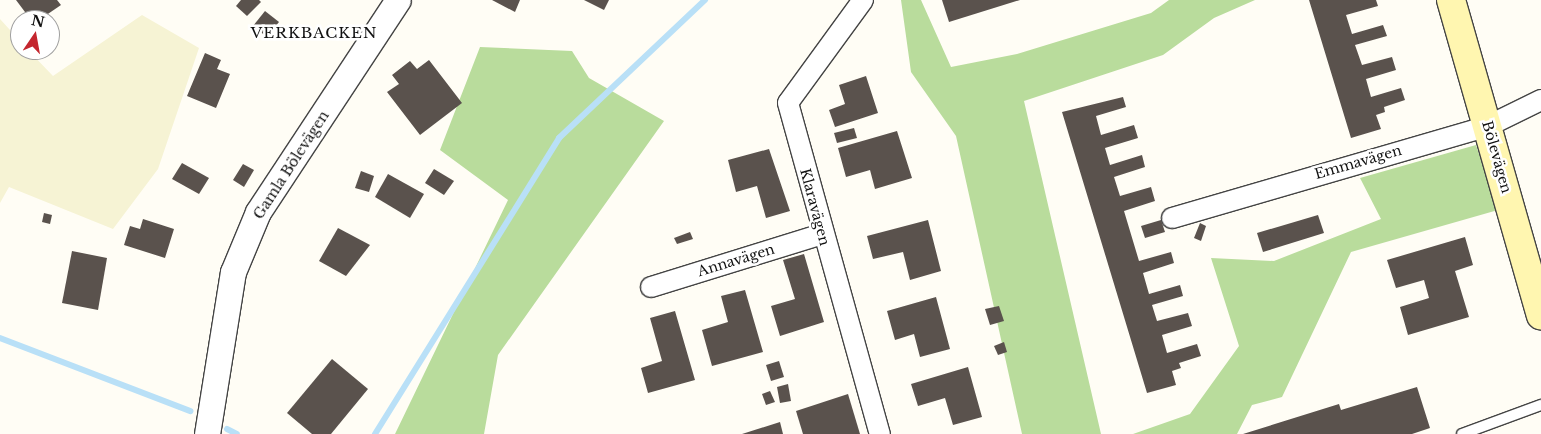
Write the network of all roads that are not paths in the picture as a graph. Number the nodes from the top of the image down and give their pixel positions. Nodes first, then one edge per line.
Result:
1 (398, 0) edge
2 (863, 0) edge
3 (1451, 0) edge
4 (1541, 100) edge
5 (1488, 126) junction
6 (1172, 218) dead end
7 (822, 234) junction
8 (651, 287) dead end
9 (1541, 314) edge
10 (1541, 405) edge
11 (207, 434) edge
12 (880, 434) edge
13 (1462, 434) edge

1 - 11 street, Gamla Bölevägen
2 - 7 street, Klaravägen
3 - 5 main road, Bölevägen
4 - 5 street, Emmavägen
5 - 6 street, Emmavägen
5 - 9 main road, Bölevägen
7 - 8 street, Annavägen
7 - 12 street, Klaravägen
10 - 13 lane

